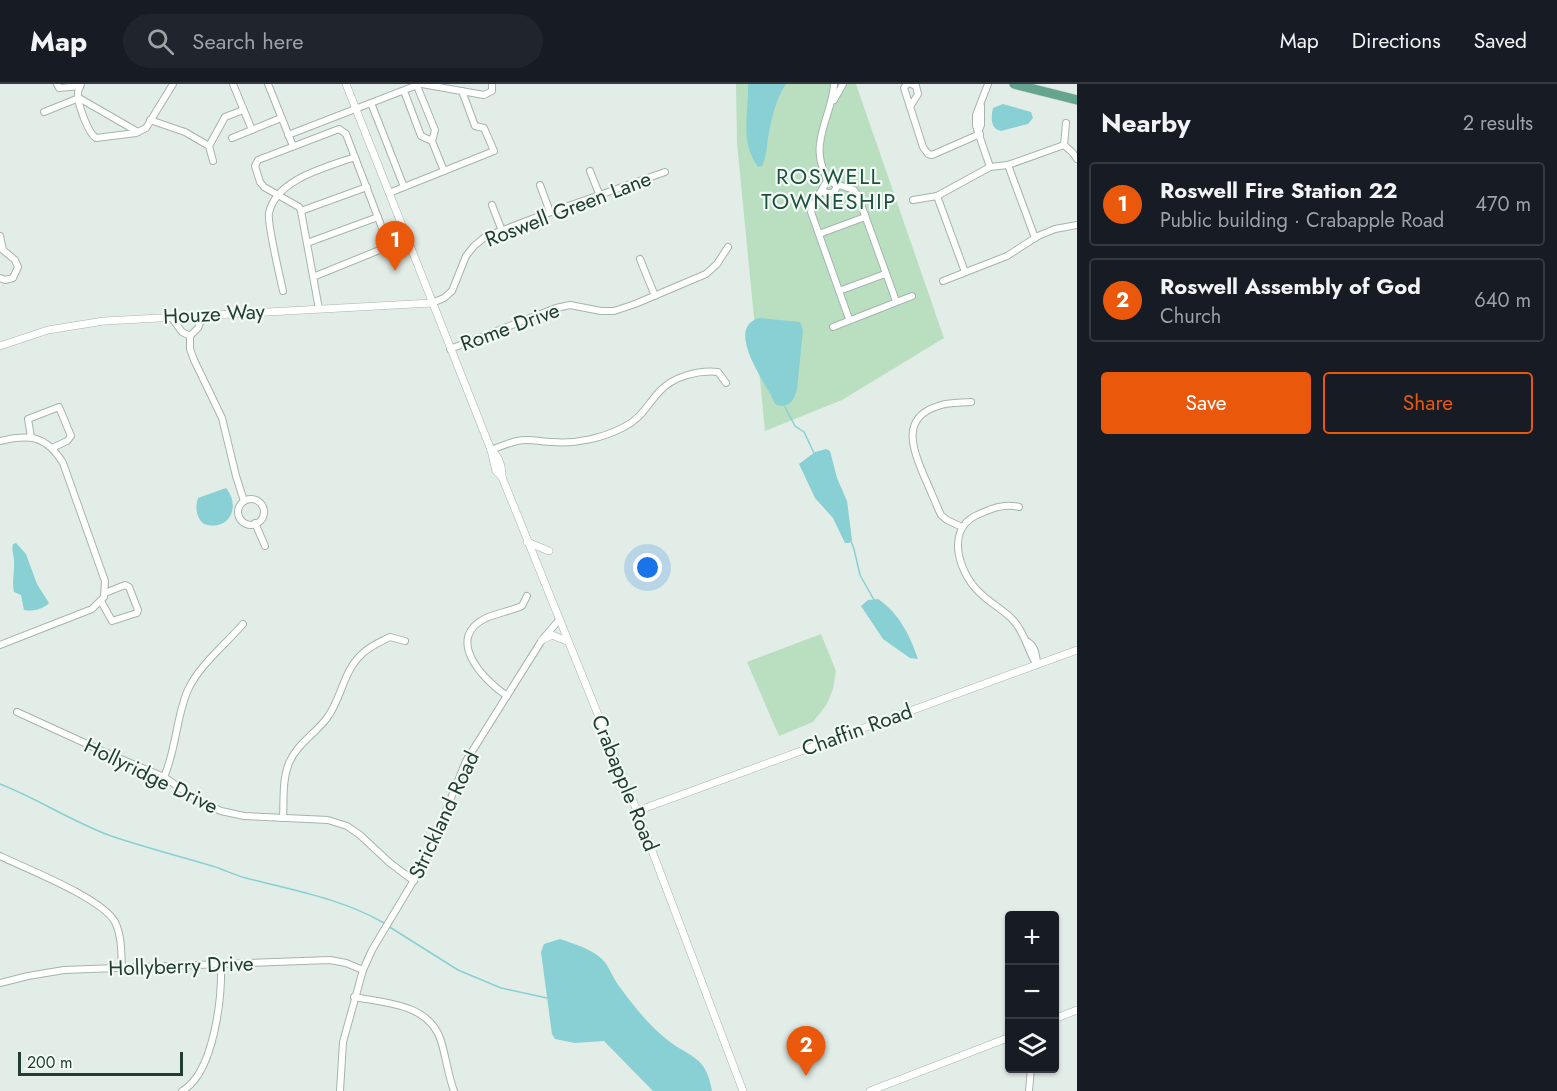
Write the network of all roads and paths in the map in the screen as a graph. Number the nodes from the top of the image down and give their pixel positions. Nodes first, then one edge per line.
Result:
1 (57, 84) edge
2 (173, 84) edge
3 (233, 84) edge
4 (268, 84) edge
5 (346, 84) edge
6 (492, 84) edge
7 (834, 84) edge
8 (843, 84) edge
9 (988, 84) edge
10 (1014, 84) edge
11 (80, 85) edge
12 (420, 85) edge
13 (908, 85) edge
14 (404, 91) junction
15 (462, 91) junction
16 (79, 98) junction
17 (1077, 100) edge
18 (371, 103) junction
19 (832, 103) junction
20 (910, 107) junction
21 (356, 109) junction
22 (243, 110) junction
23 (44, 111) dead end
24 (281, 118) junction
25 (150, 120) junction
26 (1066, 123) dead end
27 (252, 130) junction
28 (138, 132) junction
29 (980, 132) junction
30 (288, 135) junction
31 (232, 138) dead end
32 (432, 141) junction
33 (1064, 145) junction
34 (209, 146) junction
35 (292, 146) junction
36 (355, 157) junction
37 (1077, 159) edge
38 (213, 161) dead end
39 (1008, 165) junction
40 (990, 167) junction
41 (444, 171) junction
42 (590, 171) dead end
43 (665, 172) dead end
44 (830, 182) junction
45 (540, 185) dead end
46 (366, 187) junction
47 (404, 187) junction
48 (823, 188) junction
49 (389, 193) junction
50 (279, 195) junction
51 (600, 196) junction
52 (938, 196) junction
53 (913, 200) dead end
54 (492, 205) dead end
55 (301, 211) junction
56 (550, 212) junction
57 (378, 217) junction
58 (866, 217) junction
59 (1077, 225) edge
60 (502, 231) junction
61 (819, 234) junction
62 (0, 236) edge
63 (1035, 238) junction
64 (307, 243) junction
65 (728, 247) dead end
66 (2, 250) edge
67 (640, 259) dead end
68 (965, 272) junction
69 (885, 274) junction
70 (313, 277) junction
71 (0, 278) edge
72 (944, 280) dead end
73 (283, 291) dead end
74 (839, 291) junction
75 (655, 296) junction
76 (912, 296) dead end
77 (896, 301) junction
78 (432, 303) junction
79 (319, 309) junction
80 (203, 315) junction
81 (171, 317) junction
82 (849, 319) junction
83 (833, 327) dead end
84 (190, 336) junction
85 (0, 346) edge
86 (450, 349) junction
87 (726, 383) dead end
88 (971, 402) dead end
89 (32, 437) junction
90 (0, 440) edge
91 (52, 448) junction
92 (491, 450) junction
93 (244, 501) junction
94 (1019, 507) dead end
95 (255, 524) junction
96 (962, 527) junction
97 (527, 542) junction
98 (265, 546) dead end
99 (549, 551) dead end
100 (105, 593) junction
101 (527, 596) dead end
102 (101, 601) junction
103 (559, 620) junction
104 (243, 624) dead end
105 (542, 640) junction
106 (405, 641) dead end
107 (567, 641) junction
108 (0, 645) edge
109 (1077, 650) edge
110 (1037, 665) junction
111 (507, 696) junction
112 (17, 712) dead end
113 (164, 777) junction
114 (631, 797) junction
115 (651, 806) junction
116 (637, 811) junction
117 (283, 818) junction
118 (0, 856) edge
119 (414, 881) junction
120 (220, 964) junction
121 (122, 968) junction
122 (363, 970) junction
123 (0, 983) edge
124 (354, 997) junction
125 (1077, 1010) edge
126 (1059, 1017) edge
127 (1005, 1039) edge
128 (1031, 1073) edge
129 (182, 1091) edge
130 (340, 1091) edge
131 (454, 1091) edge
132 (742, 1091) edge
133 (870, 1091) edge
134 (1029, 1091) edge

1 - 11 street
2 - 25 street
3 - 22 street
4 - 24 street
5 - 21 street, Crabapple Road
6 - 15 street
7 - 19 street
8 - 19 street
9 - 29 street
10 - 17 main road
11 - 16 street
12 - 14 street
12 - 15 street
12 - 32 street
13 - 20 street
13 - 20 street
14 - 18 street
14 - 32 street
15 - 41 street
16 - 23 street
16 - 28 street
16 - 28 street
18 - 21 street
18 - 47 street
19 - 44 street
20 - 29 street
21 - 30 street
21 - 49 street, Crabapple Road
22 - 27 street
22 - 34 street
24 - 27 street
24 - 30 street
25 - 28 street
25 - 34 street
26 - 33 street
27 - 31 street
29 - 40 street
30 - 35 street
32 - 41 street
33 - 37 street
33 - 39 street
34 - 38 street
35 - 36 street
35 - 50 street
36 - 46 street
36 - 50 street
39 - 40 street
39 - 63 street
40 - 52 street
41 - 47 street
42 - 51 street
43 - 51 street, Roswell Green Lane
44 - 48 street
44 - 48 street
44 - 58 street
45 - 56 street
46 - 55 street
46 - 57 street
47 - 49 street
48 - 61 street
49 - 78 street, Crabapple Road
50 - 55 street
50 - 73 street
51 - 56 street, Roswell Green Lane
52 - 53 street
52 - 68 street
54 - 60 street
55 - 64 street
56 - 60 street, Roswell Green Lane
57 - 64 street
57 - 70 street
58 - 61 street
58 - 69 street
59 - 63 street
60 - 78 street, Roswell Green Lane
61 - 74 street
62 - 66 street
63 - 68 street
64 - 70 street
65 - 75 street, Rome Drive
66 - 71 street
67 - 75 street
68 - 72 street
69 - 74 street
69 - 77 street
70 - 79 street
74 - 82 street
75 - 86 street, Rome Drive
76 - 77 street
77 - 82 street
78 - 79 street, Houze Way
78 - 86 street, Crabapple Road
79 - 80 street, Houze Way
80 - 81 street, Houze Way
80 - 84 street
81 - 84 street
81 - 85 street, Houze Way
82 - 83 street
84 - 93 street
86 - 92 street, Crabapple Road
87 - 92 street
88 - 96 street
89 - 90 street
89 - 91 street
89 - 91 street
91 - 100 street
92 - 97 street, Crabapple Road
93 - 95 street
93 - 95 street
94 - 96 street
95 - 98 street
96 - 110 street
97 - 99 street
97 - 103 street, Crabapple Road
100 - 102 street
100 - 102 street
101 - 111 street
102 - 108 street
103 - 105 street, Strickland Road
103 - 107 street, Crabapple Road
104 - 113 street
105 - 107 street
105 - 111 street, Strickland Road
106 - 117 street
107 - 114 street, Crabapple Road
109 - 110 street, Chaffin Road
110 - 115 street, Chaffin Road
111 - 119 street, Strickland Road
112 - 113 street, Hollyridge Drive
113 - 117 street, Hollyridge Drive
114 - 115 street
114 - 116 street, Crabapple Road
115 - 116 street, Chaffin Road
116 - 132 street, Crabapple Road
117 - 119 street, Hollyridge Drive
118 - 121 street
119 - 122 street, Strickland Road
120 - 121 street, Hollyberry Drive
120 - 122 street, Hollyberry Drive
120 - 129 street
121 - 123 street, Hollyberry Drive
122 - 124 street, Strickland Road
124 - 130 street, Strickland Road
124 - 131 street
125 - 126 street
127 - 133 street
128 - 134 street

